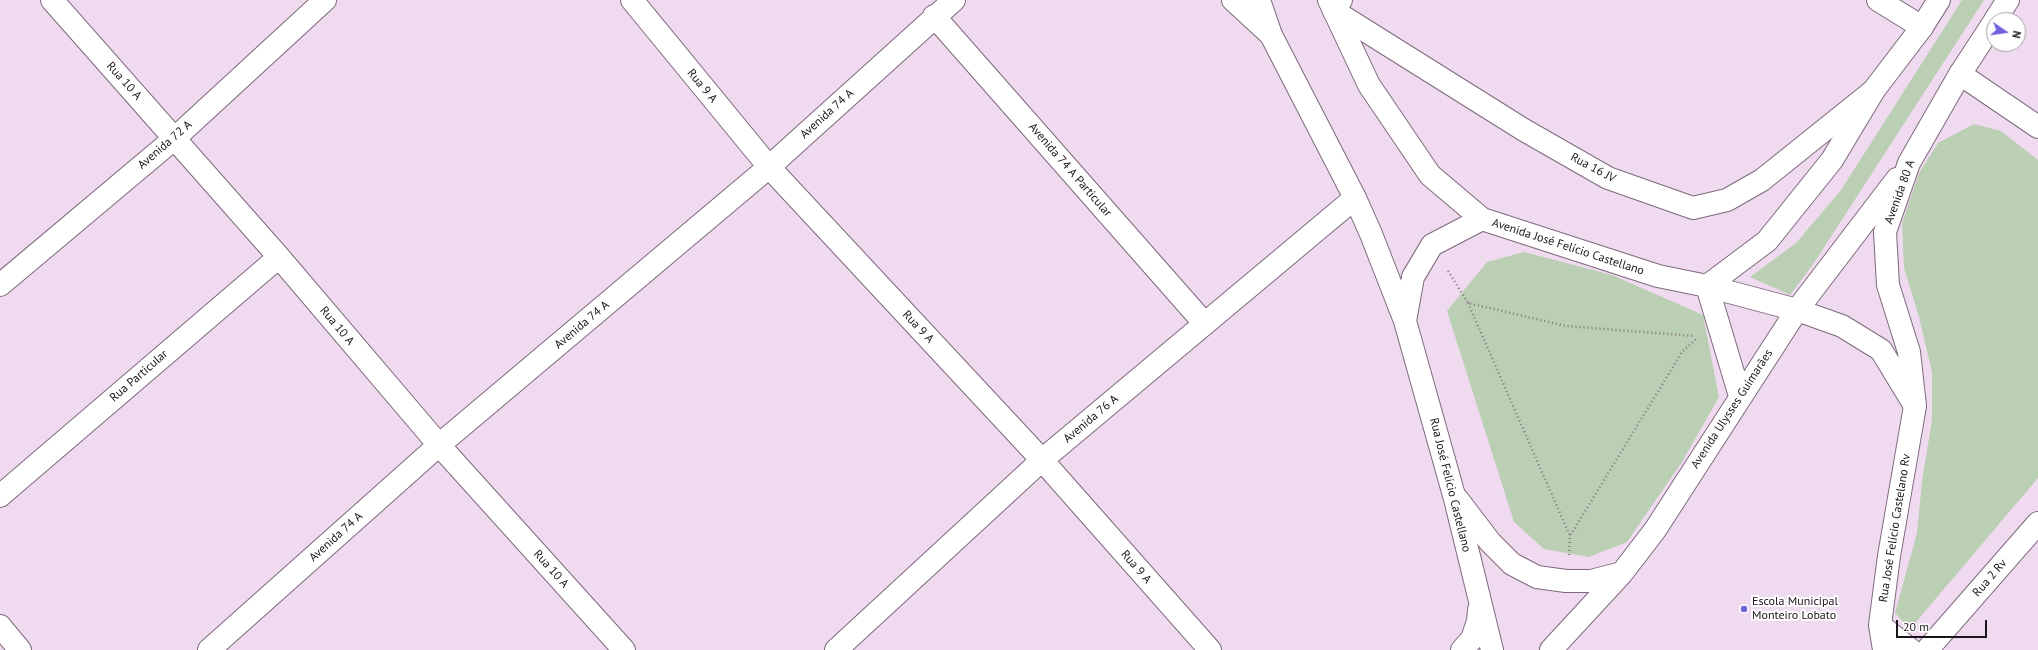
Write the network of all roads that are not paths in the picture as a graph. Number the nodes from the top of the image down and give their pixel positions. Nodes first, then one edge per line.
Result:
1 (52, 0) edge
2 (325, 0) edge
3 (632, 0) edge
4 (954, 0) edge
5 (1233, 0) edge
6 (1259, 0) edge
7 (1878, 0) edge
8 (1938, 0) edge
9 (2008, 0) edge
10 (1335, 4) edge
11 (2001, 12) edge
12 (934, 16) junction
13 (1922, 27) junction
14 (1271, 35) junction
15 (1986, 35) edge
16 (1960, 74) junction
17 (1874, 90) junction
18 (2038, 127) edge
19 (175, 138) junction
20 (1909, 163) junction
21 (769, 167) junction
22 (1355, 198) junction
23 (1482, 219) junction
24 (279, 257) junction
25 (0, 285) edge
26 (1707, 286) junction
27 (1797, 310) junction
28 (1405, 321) junction
29 (1205, 324) junction
30 (1740, 396) junction
31 (1915, 406) junction
32 (439, 445) junction
33 (1042, 460) junction
34 (1453, 493) junction
35 (0, 496) edge
36 (2038, 524) edge
37 (1622, 573) junction
38 (1479, 601) junction
39 (1576, 623) junction
40 (1880, 624) junction
41 (0, 626) edge
42 (0, 648) edge
43 (4, 650) edge
44 (20, 650) edge
45 (209, 650) edge
46 (624, 650) edge
47 (836, 650) edge
48 (1210, 650) edge
49 (1462, 650) edge
50 (1492, 650) edge
51 (1551, 650) edge
52 (1566, 650) edge
53 (1884, 650) edge
54 (1911, 650) edge
55 (1927, 650) edge

1 - 19 street, Rua 10 A
2 - 19 street, Avenida 72 A
3 - 21 street, Rua 9 A
4 - 12 street, Avenida 74 A
5 - 14 street
6 - 14 street
7 - 13 street
8 - 13 street
9 - 11 street, Avenida 80 A
10 - 17 street, Rua 16 JV
10 - 23 street, Avenida José Felício Castellano
12 - 21 street, Avenida 74 A
12 - 29 street, Avenida 74 A Particular
13 - 17 street
14 - 22 street
15 - 16 street, Avenida 80 A
16 - 18 street
16 - 20 street, Avenida 80 A
17 - 26 street
19 - 24 street, Rua 10 A
19 - 25 street, Avenida 72 A
20 - 27 street, Avenida Ulysses Guimarães
20 - 31 street, Avenida 80 A
21 - 32 street, Avenida 74 A
21 - 33 street, Rua 9 A
22 - 28 street
22 - 29 street, Avenida 76 A
23 - 26 street, Avenida José Felício Castellano
23 - 28 street
24 - 32 street, Rua 10 A
24 - 35 street, Rua Particular
26 - 27 street, Avenida José Felício Castellano
26 - 30 street
27 - 30 street, Avenida Ulysses Guimarães
27 - 31 street, Avenida José Felício Castellano
28 - 34 street, Rua José Felício Castellano
29 - 33 street, Avenida 76 A
30 - 37 street, Avenida Ulysses Guimarães
31 - 40 street, Rua José Felício Castelano Rv
32 - 45 street, Avenida 74 A
32 - 46 street, Rua 10 A
33 - 47 street, Avenida 76 A
33 - 48 street, Rua 9 A
34 - 37 street
34 - 38 street, Rua José Felício Castellano
36 - 55 street, Rua 2 Rv
37 - 39 street, Avenida Ulysses Guimarães
38 - 49 street
38 - 50 street, Rua José Felício Castellano
39 - 51 street, Avenida Ulysses Guimarães
39 - 52 street
40 - 53 street, Rua José Felício Castelano Rv
40 - 54 street
41 - 44 street
42 - 43 street

